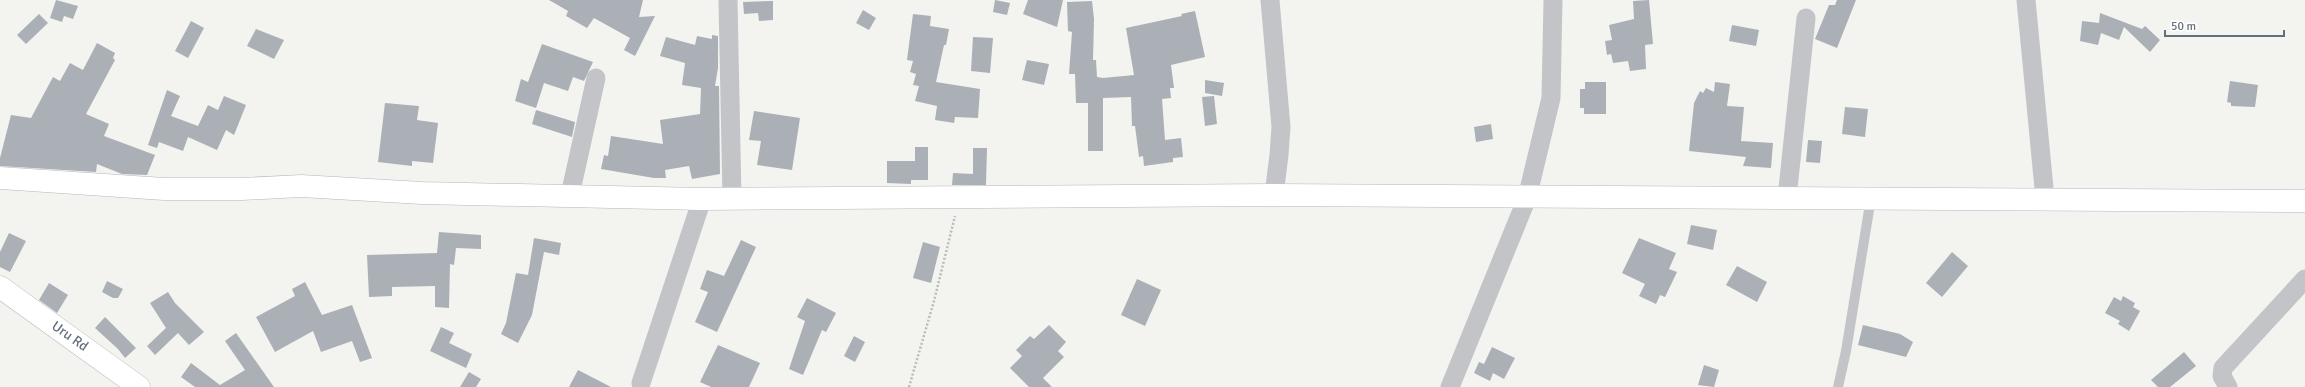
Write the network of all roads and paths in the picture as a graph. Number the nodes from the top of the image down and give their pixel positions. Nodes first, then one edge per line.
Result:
1 (728, 0) edge
2 (1270, 0) edge
3 (1553, 0) edge
4 (2026, 0) edge
5 (1806, 18) dead end
6 (596, 78) dead end
7 (0, 178) edge
8 (570, 195) junction
9 (1274, 195) junction
10 (960, 196) junction
11 (1527, 198) junction
12 (1787, 198) junction
13 (1871, 198) junction
14 (702, 199) junction
15 (732, 199) junction
16 (2045, 199) junction
17 (2305, 201) edge
18 (2305, 279) edge
19 (0, 287) edge
20 (641, 383) dead end
21 (139, 387) edge
22 (910, 387) edge
23 (1450, 387) edge
24 (1838, 387) edge
25 (2228, 387) edge

1 - 15 street
2 - 9 street
3 - 11 street
4 - 16 street
5 - 12 street
6 - 8 street
7 - 8 street
8 - 14 street
9 - 10 street
9 - 11 street
10 - 15 street
10 - 22 path
11 - 12 street
11 - 23 street
12 - 13 street
13 - 16 street
13 - 24 lane
14 - 15 street
14 - 20 street
16 - 17 street
18 - 25 street
19 - 21 street, Uru Rd

